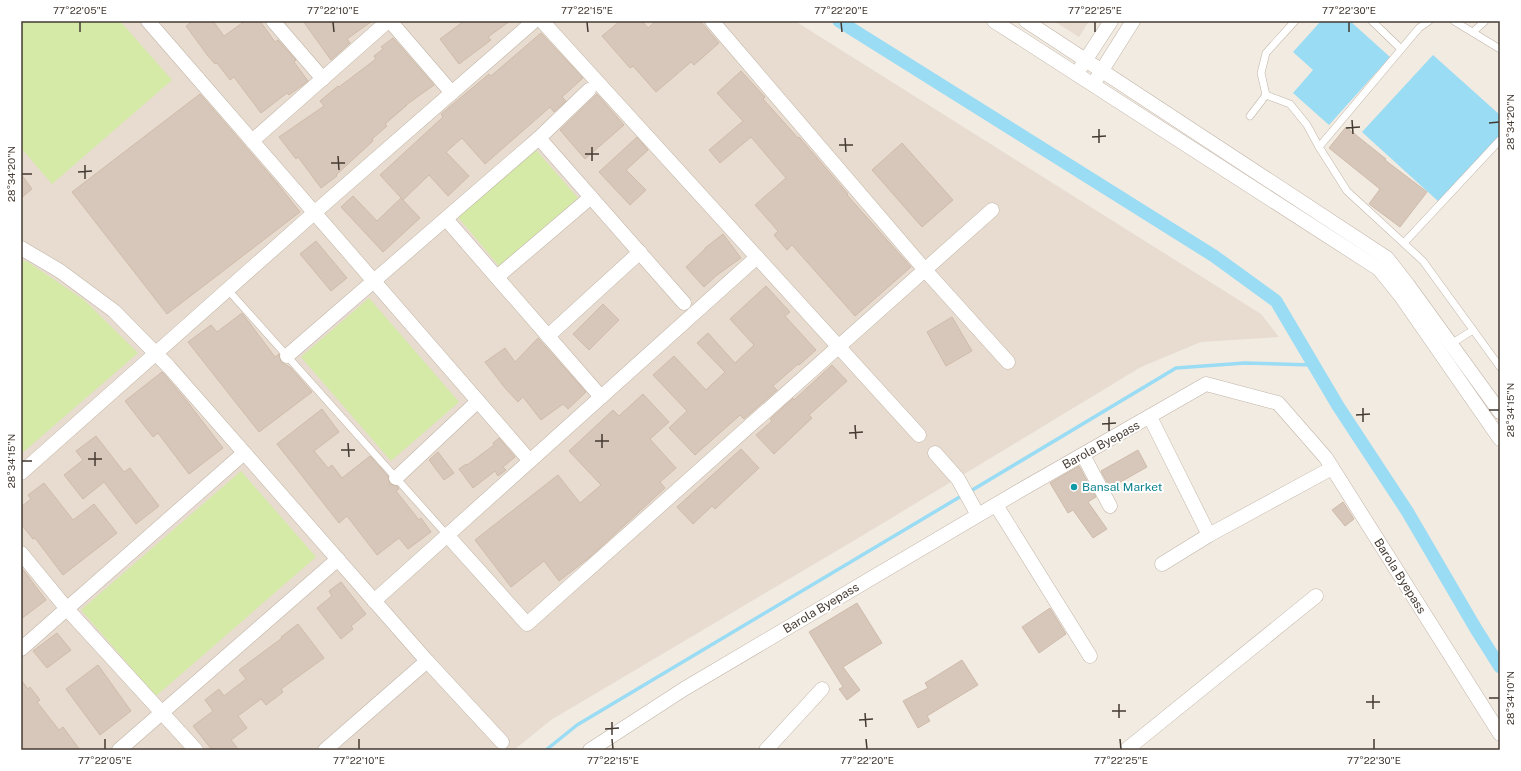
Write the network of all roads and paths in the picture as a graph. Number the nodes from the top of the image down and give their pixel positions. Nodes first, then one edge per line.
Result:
1 (148, 21) edge
2 (273, 21) edge
3 (389, 21) edge
4 (534, 21) edge
5 (542, 21) edge
6 (712, 21) edge
7 (994, 21) edge
8 (1026, 21) edge
9 (1111, 21) edge
10 (1133, 21) edge
11 (1295, 21) edge
12 (1372, 21) edge
13 (1429, 21) edge
14 (1454, 21) edge
15 (1485, 21) edge
16 (1473, 32) junction
17 (1500, 48) edge
18 (1401, 49) junction
19 (1085, 60) junction
20 (1101, 71) junction
21 (1076, 74) junction
22 (323, 79) junction
23 (1093, 85) junction
24 (589, 90) dead end
25 (452, 93) junction
26 (1266, 95) junction
27 (1250, 116) dead end
28 (539, 138) junction
29 (1500, 140) edge
30 (252, 142) junction
31 (1319, 147) junction
32 (591, 197) junction
33 (992, 210) dead end
34 (314, 213) junction
35 (446, 219) junction
36 (1404, 243) junction
37 (21, 248) edge
38 (640, 252) junction
39 (757, 257) junction
40 (925, 270) junction
41 (497, 277) junction
42 (374, 281) junction
43 (228, 290) junction
44 (684, 303) dead end
45 (1473, 330) junction
46 (548, 336) junction
47 (1451, 344) junction
48 (839, 347) junction
49 (155, 353) junction
50 (287, 356) junction
51 (1008, 362) dead end
52 (1500, 367) edge
53 (601, 397) junction
54 (478, 401) junction
55 (1500, 412) edge
56 (1150, 417) junction
57 (919, 435) dead end
58 (1500, 439) edge
59 (244, 453) junction
60 (935, 453) dead end
61 (1083, 455) junction
62 (530, 461) junction
63 (1332, 468) junction
64 (21, 473) edge
65 (396, 478) junction
66 (996, 505) junction
67 (1110, 506) dead end
68 (975, 510) junction
69 (447, 534) junction
70 (1209, 535) junction
71 (21, 553) edge
72 (338, 559) junction
73 (1162, 564) dead end
74 (1316, 596) dead end
75 (374, 601) junction
76 (67, 609) junction
77 (21, 649) edge
78 (1090, 656) dead end
79 (427, 661) junction
80 (822, 689) dead end
81 (162, 712) junction
82 (1500, 734) edge
83 (502, 742) dead end
84 (119, 750) edge
85 (196, 750) edge
86 (325, 750) edge
87 (590, 750) edge
88 (766, 750) edge
89 (1126, 750) edge

1 - 30 street
2 - 22 street
3 - 22 street
3 - 25 street
4 - 25 street
5 - 39 street
6 - 40 street
7 - 21 street
8 - 19 street
9 - 19 street
10 - 20 street
11 - 26 lane
12 - 18 lane
13 - 18 lane
14 - 16 lane
15 - 16 lane
16 - 17 lane
18 - 31 lane
19 - 20 street
19 - 21 street
20 - 23 street
20 - 47 street
21 - 23 street
22 - 30 street
23 - 58 street
24 - 28 street
25 - 34 street
26 - 27 lane
26 - 31 lane
28 - 32 street
28 - 35 street
29 - 36 lane
30 - 34 street
31 - 36 lane
32 - 38 street
32 - 41 street
33 - 40 street
34 - 42 street
34 - 43 street
35 - 41 street
35 - 42 street
36 - 45 lane
37 - 49 street
38 - 44 street
38 - 46 street
39 - 48 street
39 - 53 street
40 - 48 street
40 - 51 street
41 - 46 street
42 - 50 street
42 - 54 street
43 - 49 street
43 - 50 lane
45 - 47 lane
45 - 52 lane
46 - 53 street
47 - 55 street
48 - 57 street
48 - 69 street
49 - 59 street
49 - 64 street
50 - 65 lane
53 - 62 street
54 - 62 street
54 - 65 street
56 - 61 street, Barola Byepass
56 - 63 street, Barola Byepass
56 - 70 street
59 - 72 street
59 - 76 street
60 - 68 street
61 - 66 street, Barola Byepass
61 - 67 street
62 - 69 street
63 - 70 street
63 - 82 street, Barola Byepass
65 - 69 lane
66 - 68 street, Barola Byepass
66 - 78 street
68 - 87 street, Barola Byepass
69 - 75 street
70 - 73 street
71 - 76 street
72 - 75 street
72 - 81 street
74 - 89 street
75 - 79 street
76 - 77 street
76 - 81 street
79 - 83 street
79 - 86 street
80 - 88 street
81 - 84 street
81 - 85 street

